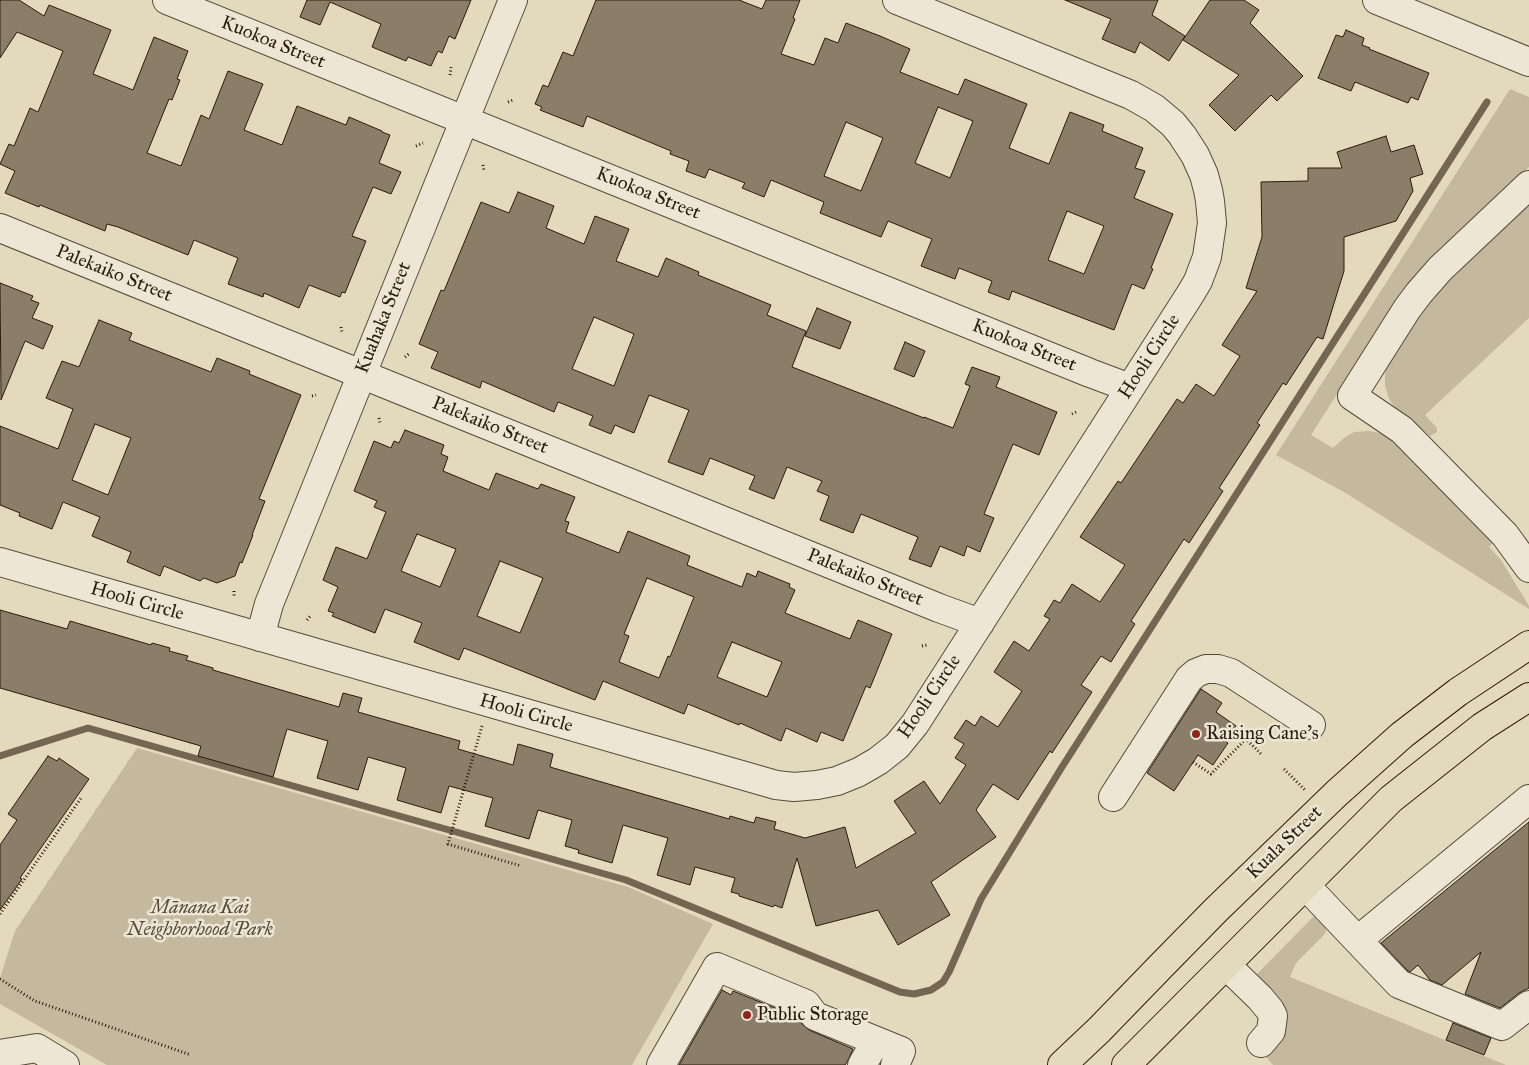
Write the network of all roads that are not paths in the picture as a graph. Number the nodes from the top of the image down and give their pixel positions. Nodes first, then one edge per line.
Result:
1 (167, 0) edge
2 (514, 0) edge
3 (897, 0) edge
4 (1377, 0) edge
5 (1529, 62) edge
6 (464, 120) junction
7 (1529, 185) edge
8 (0, 228) edge
9 (362, 374) junction
10 (1130, 388) junction
11 (0, 562) edge
12 (1528, 562) edge
13 (980, 623) junction
14 (260, 637) junction
15 (1529, 644) edge
16 (1529, 697) edge
17 (1311, 725) dead end
18 (1113, 797) dead end
19 (1529, 799) edge
20 (1306, 885) junction
21 (1358, 940) junction
22 (1226, 965) junction
23 (1529, 1005) edge
24 (876, 1040) junction
25 (1261, 1043) dead end
26 (0, 1054) edge
27 (65, 1065) edge
28 (660, 1065) edge
29 (862, 1065) edge
30 (895, 1065) edge
31 (1062, 1065) edge
32 (1126, 1065) edge

1 - 6 street, Kuokoa Street
2 - 6 street, Kuahaka Street
3 - 10 street, Hooli Circle
4 - 5 street
6 - 9 street, Kuahaka Street
6 - 10 street, Kuokoa Street
7 - 12 street
8 - 9 street, Palekaiko Street
9 - 13 street, Palekaiko Street
9 - 14 street, Kuahaka Street
10 - 13 street, Hooli Circle
11 - 14 street, Hooli Circle
13 - 14 street, Hooli Circle
15 - 31 main road, Kuala Street
16 - 20 main road
17 - 18 street
19 - 21 street
20 - 21 street
20 - 22 main road
21 - 23 street
22 - 25 street
22 - 32 main road
24 - 28 street
24 - 29 street
24 - 30 street
26 - 27 street

